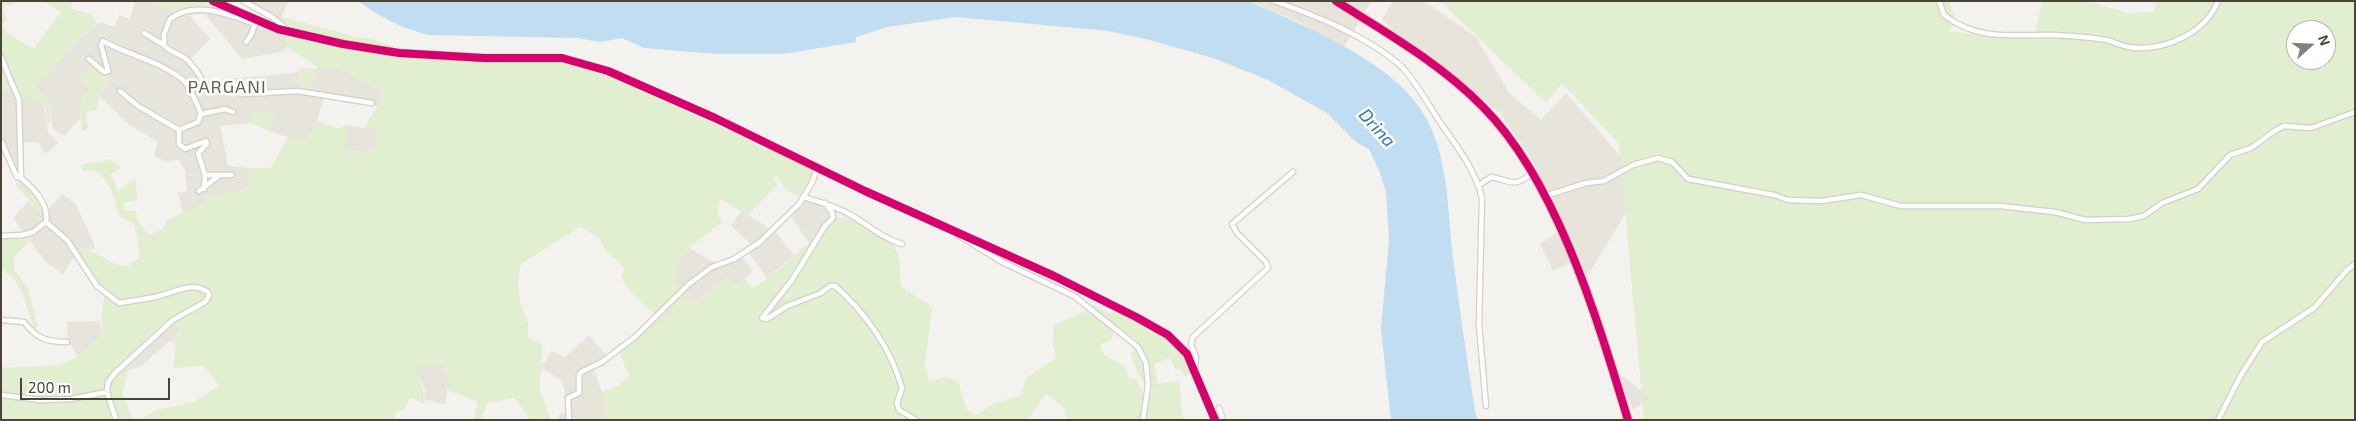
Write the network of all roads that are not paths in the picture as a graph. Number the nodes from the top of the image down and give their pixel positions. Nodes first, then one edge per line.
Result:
1 (213, 1) edge
2 (243, 1) edge
3 (1274, 1) edge
4 (1336, 1) edge
5 (1939, 1) edge
6 (2218, 1) edge
7 (256, 22) junction
8 (144, 33) dead end
9 (291, 33) junction
10 (246, 42) dead end
11 (164, 45) junction
12 (1, 57) edge
13 (89, 59) dead end
14 (204, 85) junction
15 (188, 87) junction
16 (120, 91) dead end
17 (372, 103) dead end
18 (233, 112) dead end
19 (2355, 112) edge
20 (201, 114) junction
21 (179, 130) junction
22 (1, 141) edge
23 (817, 168) junction
24 (1293, 172) dead end
25 (1533, 172) junction
26 (221, 174) junction
27 (205, 175) junction
28 (232, 175) dead end
29 (21, 178) junction
30 (1478, 186) junction
31 (1545, 196) junction
32 (803, 197) junction
33 (825, 203) junction
34 (46, 222) junction
35 (955, 232) junction
36 (1, 236) edge
37 (902, 244) dead end
38 (2355, 264) edge
39 (1, 320) edge
40 (67, 342) dead end
41 (1195, 370) junction
42 (106, 392) junction
43 (1, 395) edge
44 (1486, 406) dead end
45 (1219, 408) dead end
46 (116, 420) edge
47 (569, 420) edge
48 (916, 420) edge
49 (1143, 420) edge
50 (1215, 420) edge
51 (1223, 420) edge
52 (1628, 420) edge
53 (2218, 420) edge

1 - 7 street
2 - 9 street
3 - 30 street
4 - 25 main road
5 - 6 street
7 - 9 street
7 - 10 street
7 - 11 street
8 - 11 street
9 - 23 street
11 - 14 street
12 - 29 street
13 - 15 street
14 - 15 street
14 - 17 street
15 - 20 street
16 - 21 street
18 - 20 street
19 - 31 street
20 - 21 street
21 - 27 street
22 - 29 street
23 - 32 street
23 - 35 street
24 - 41 street
25 - 30 street
25 - 31 main road
26 - 27 street
26 - 27 street
26 - 28 street
29 - 34 street
30 - 44 street
31 - 52 main road
32 - 33 street
32 - 47 street
33 - 37 street
33 - 48 street
34 - 36 street
34 - 42 street
35 - 41 street
35 - 49 street
38 - 53 street
39 - 40 street
41 - 50 street
42 - 43 street
42 - 46 street
45 - 51 street

